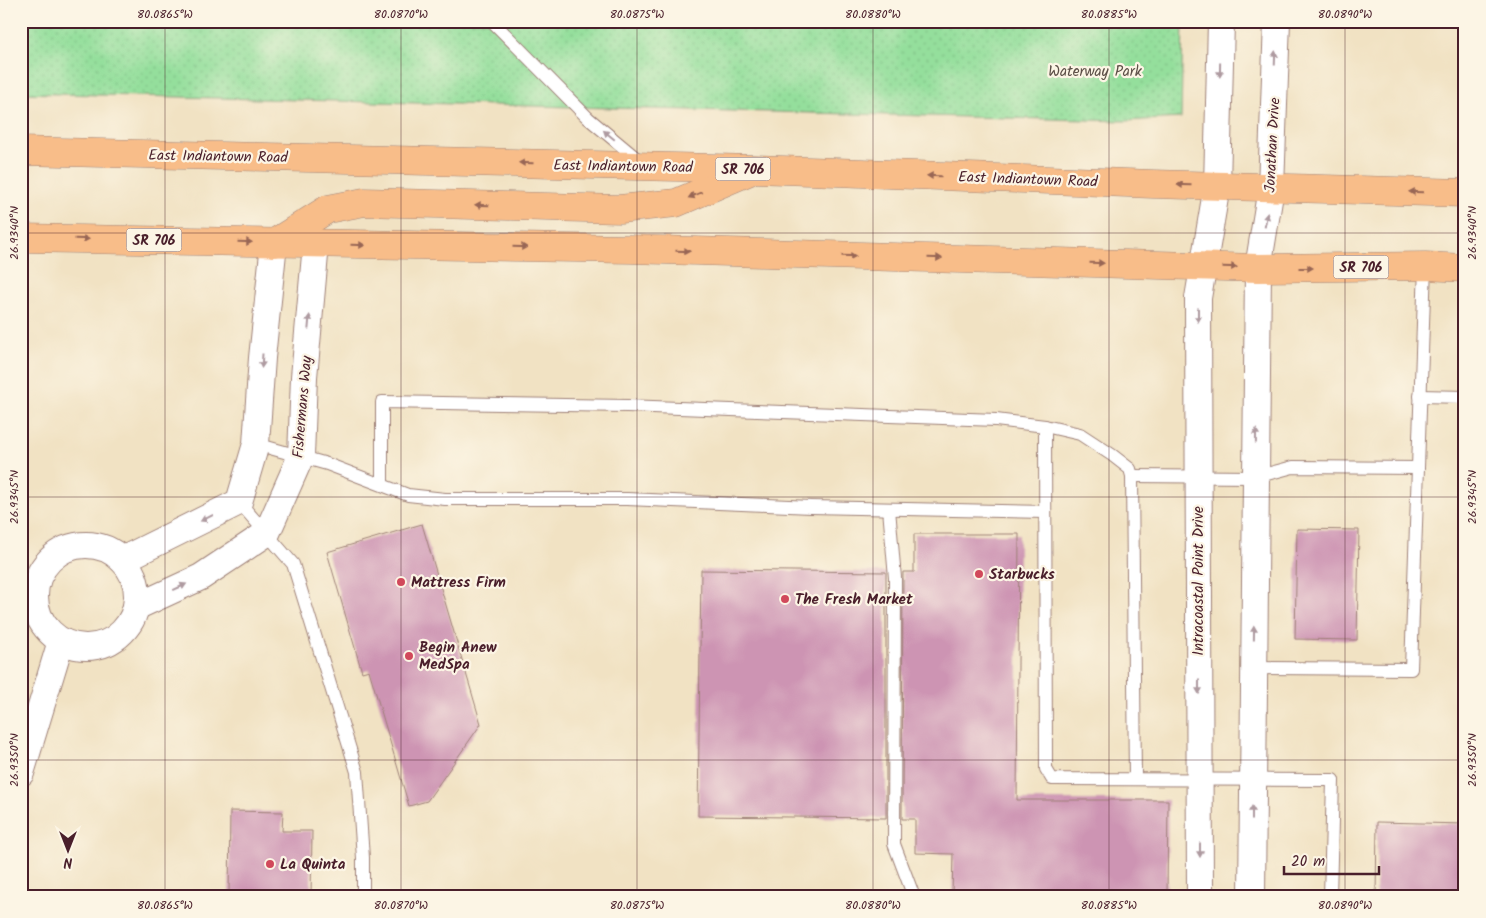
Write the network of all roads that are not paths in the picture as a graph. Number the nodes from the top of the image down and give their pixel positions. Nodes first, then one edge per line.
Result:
1 (492, 21) edge
2 (1221, 21) edge
3 (1277, 21) edge
4 (21, 151) edge
5 (646, 166) junction
6 (756, 169) junction
7 (1217, 186) junction
8 (1271, 188) junction
9 (1465, 193) edge
10 (27, 238) edge
11 (274, 243) junction
12 (316, 244) junction
13 (1202, 266) junction
14 (1425, 266) junction
15 (1258, 268) junction
16 (1465, 268) edge
17 (1420, 396) junction
18 (1465, 397) edge
19 (1045, 426) junction
20 (256, 444) junction
21 (300, 456) junction
22 (1418, 468) junction
23 (1132, 476) junction
24 (1198, 477) junction
25 (1256, 477) junction
26 (382, 484) junction
27 (239, 502) junction
28 (889, 509) junction
29 (1045, 512) junction
30 (266, 533) junction
31 (122, 560) junction
32 (136, 608) junction
33 (61, 641) junction
34 (1254, 668) junction
35 (21, 773) edge
36 (1135, 779) junction
37 (1199, 779) junction
38 (1252, 779) junction
39 (363, 897) edge
40 (914, 897) edge
41 (1200, 897) edge
42 (1252, 897) edge
43 (1330, 897) edge

5 -> 1 lane
2 -> 7 street
8 -> 3 street, Jonathan Drive
5 -> 4 main road, East Indiantown Road / SR 706
5 - 6 main road, East Indiantown Road / SR 706
7 -> 6 main road, East Indiantown Road / SR 706
6 -> 11 main road
7 - 8 main road, East Indiantown Road / SR 706
7 - 13 street, Intracoastal Point Drive
9 -> 8 main road, East Indiantown Road / SR 706
15 -> 8 street, Jonathan Drive
10 -> 11 main road, SR 706
11 - 12 main road, SR 706
11 -> 20 street
12 -> 13 main road, SR 706
21 -> 12 street, Fishermans Way
13 -> 15 main road, SR 706
13 -> 24 street, Intracoastal Point Drive
15 -> 14 main road, SR 706
14 - 16 main road, SR 706
14 - 17 lane
25 -> 15 street
17 - 18 lane
17 - 22 lane
19 - 23 lane
19 - 26 lane
19 - 29 lane
20 - 21 lane
20 - 27 street
21 - 26 lane
21 - 30 street, Fishermans Way
22 - 25 lane
22 - 34 lane
23 - 24 lane
23 - 36 lane
24 - 25 lane
24 -> 37 street, Intracoastal Point Drive
34 -> 25 street
26 - 28 lane
27 - 30 lane
27 -> 31 street
28 - 29 lane
28 - 40 lane
29 - 36 lane
32 -> 30 street
30 - 39 lane
31 - 32 street
31 - 33 street
32 - 33 street
33 - 35 street
34 - 38 street
36 - 37 lane
37 - 38 lane
37 -> 41 street, Intracoastal Point Drive
42 -> 38 street
38 - 43 lane

